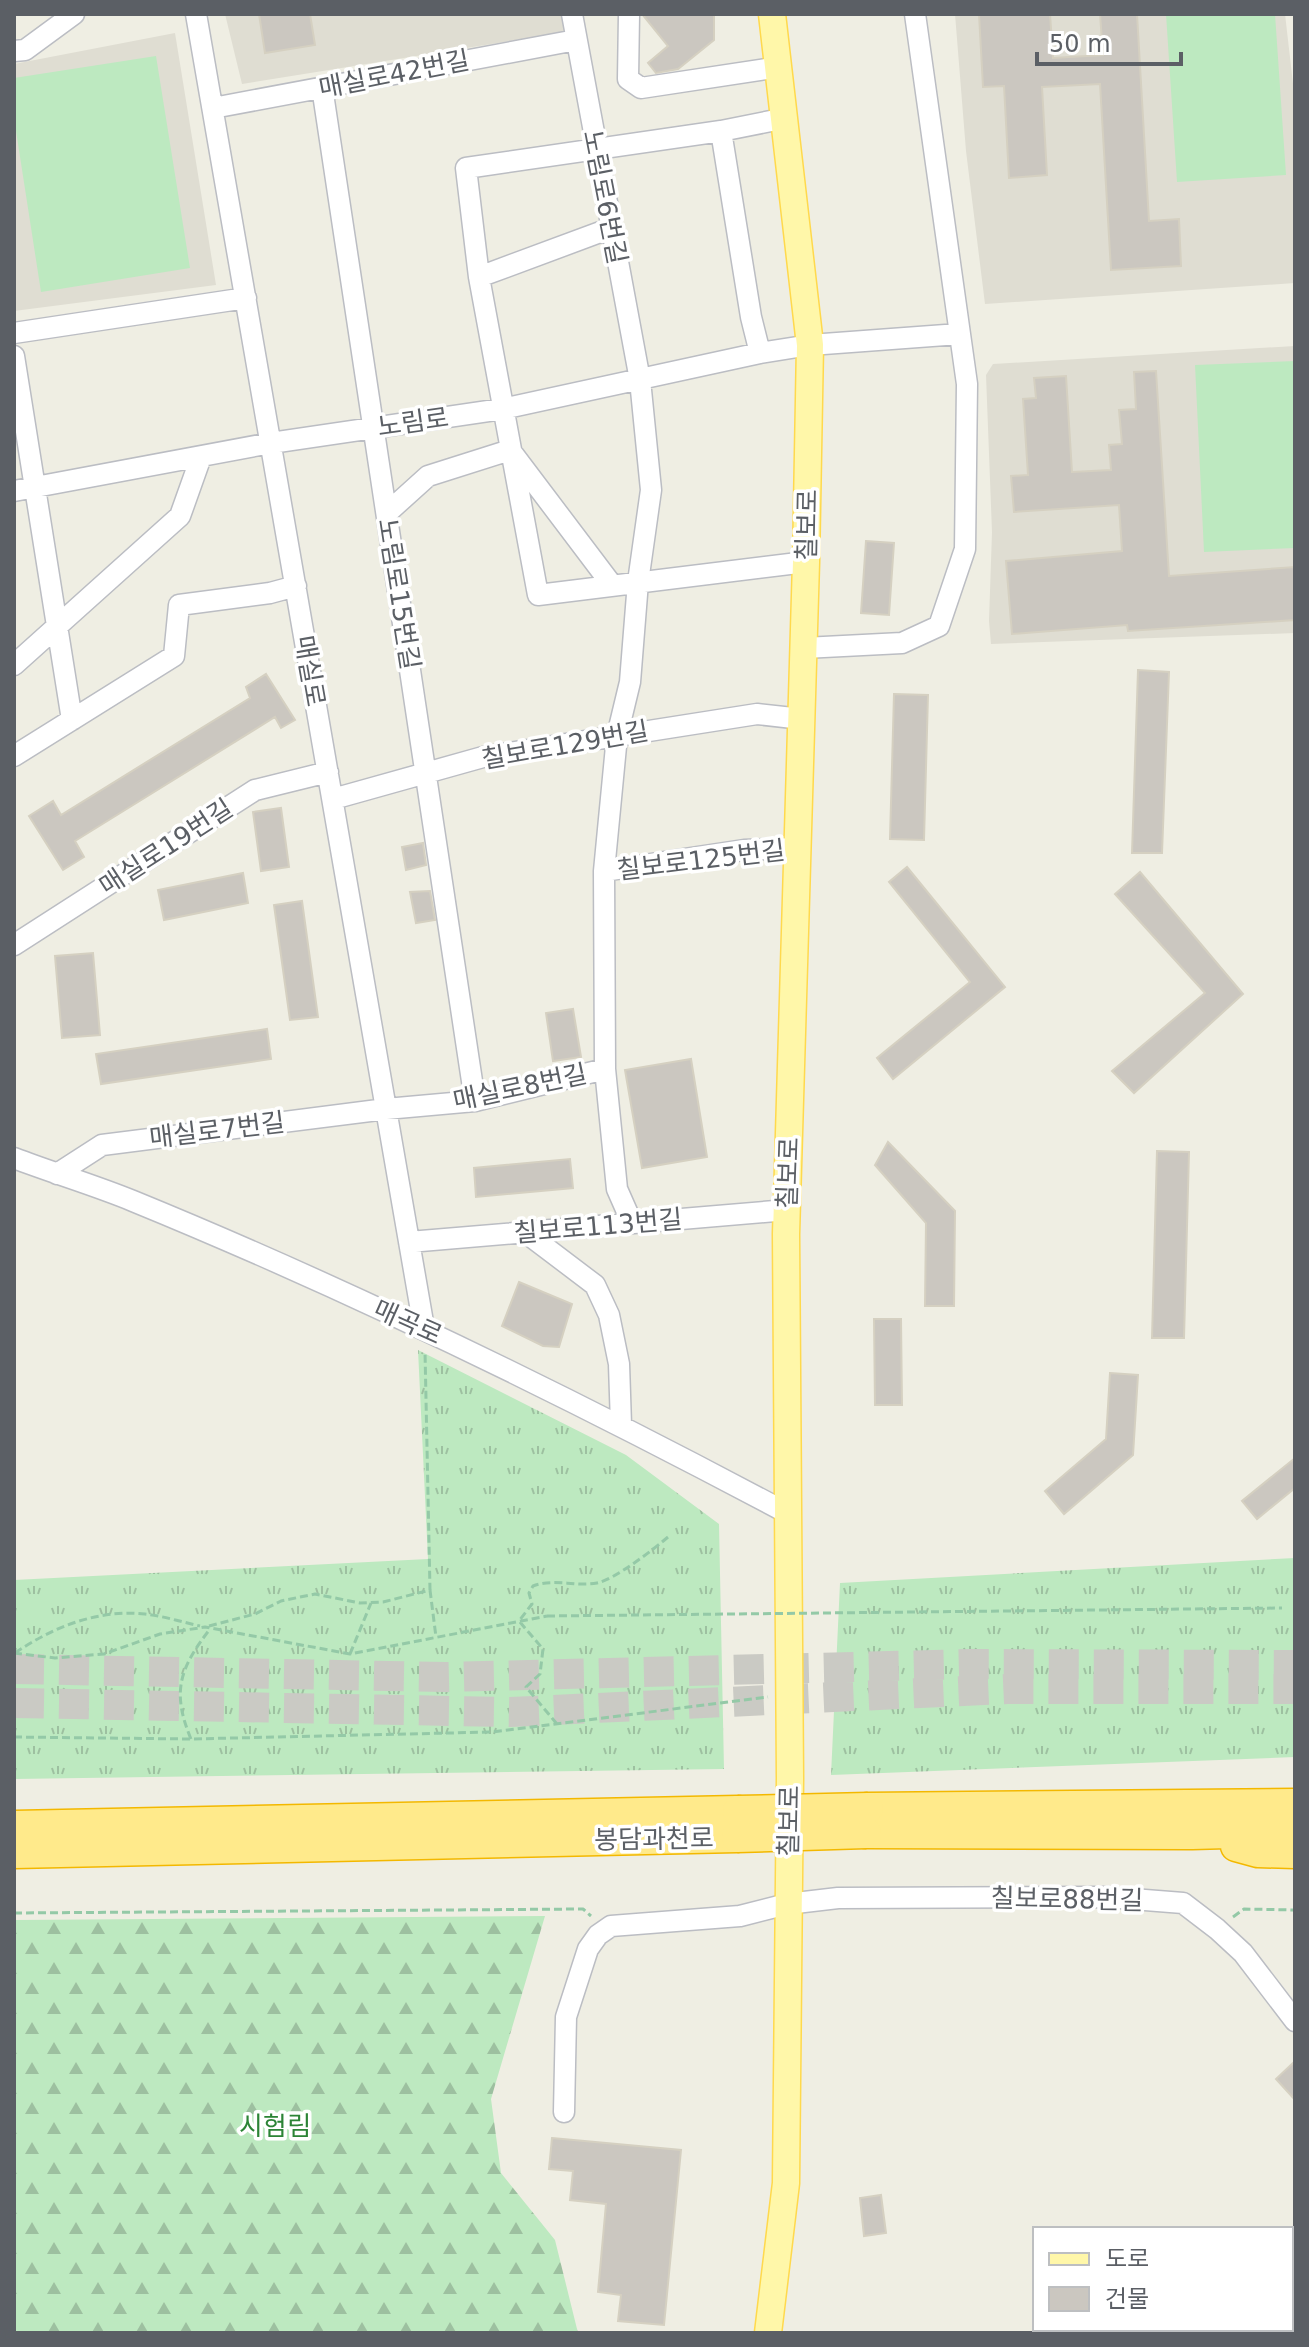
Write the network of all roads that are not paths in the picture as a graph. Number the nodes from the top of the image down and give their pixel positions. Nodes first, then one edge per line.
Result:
1 (74, 14) edge
2 (196, 14) edge
3 (572, 14) edge
4 (629, 14) edge
5 (772, 14) edge
6 (915, 14) edge
7 (576, 40) junction
8 (14, 51) edge
9 (780, 67) junction
10 (322, 87) junction
11 (213, 108) junction
12 (786, 118) junction
13 (721, 131) junction
14 (595, 150) junction
15 (611, 228) junction
16 (479, 277) junction
17 (246, 298) junction
18 (14, 333) edge
19 (959, 334) junction
20 (810, 345) junction
21 (760, 353) junction
22 (14, 356) edge
23 (640, 380) junction
24 (502, 409) junction
25 (374, 428) junction
26 (271, 443) junction
27 (510, 450) junction
28 (201, 457) junction
29 (35, 489) junction
30 (14, 491) edge
31 (387, 513) junction
32 (806, 562) junction
33 (638, 582) junction
34 (612, 585) junction
35 (296, 586) junction
36 (57, 627) junction
37 (804, 648) junction
38 (14, 665) edge
39 (802, 719) junction
40 (72, 720) junction
41 (617, 736) junction
42 (14, 756) edge
43 (328, 772) junction
44 (426, 773) junction
45 (333, 799) junction
46 (798, 848) junction
47 (604, 871) junction
48 (14, 945) edge
49 (605, 1069) junction
50 (475, 1101) junction
51 (386, 1109) junction
52 (14, 1158) edge
53 (57, 1174) junction
54 (787, 1210) junction
55 (632, 1223) junction
56 (525, 1232) junction
57 (409, 1242) junction
58 (424, 1328) junction
59 (621, 1425) junction
60 (789, 1514) junction
61 (1295, 1787) edge
62 (1295, 1804) edge
63 (1193, 1820) junction
64 (738, 1824) junction
65 (14, 1826) edge
66 (1295, 1831) edge
67 (14, 1853) edge
68 (1295, 1853) edge
69 (787, 1904) junction
70 (1295, 2021) edge
71 (564, 2112) dead end
72 (768, 2333) edge

1 - 8 street
2 - 11 street, 매실로
3 - 7 street, 노림로6번길
4 - 9 street
5 - 9 main road, 칠보로
6 - 19 street
7 - 10 street, 매실로42번길
7 - 14 street, 노림로6번길
9 - 12 main road, 칠보로
10 - 11 street, 매실로42번길
10 - 25 street, 노림로15번길
11 - 17 street, 매실로
12 - 13 street
12 - 20 main road, 칠보로
13 - 14 street
13 - 21 street
14 - 15 street, 노림로6번길
14 - 16 street
15 - 16 street
15 - 23 street, 노림로6번길
16 - 24 street
17 - 18 street
17 - 26 street, 매실로
19 - 20 street, 노림로
19 - 37 street
20 - 21 street, 노림로
20 - 32 main road, 칠보로
21 - 23 street, 노림로
22 - 29 street
23 - 24 street, 노림로
23 - 33 street, 노림로6번길
24 - 25 street, 노림로
24 - 27 street
25 - 26 street, 노림로
25 - 31 street, 노림로15번길
26 - 28 street, 노림로
26 - 35 street, 매실로
27 - 31 street
27 - 34 street
27 - 34 street
28 - 29 street, 노림로
28 - 36 street
29 - 30 street, 노림로
29 - 36 street
31 - 44 street, 노림로15번길
32 - 33 street
32 - 37 main road, 칠보로
33 - 34 street
33 - 41 street, 노림로6번길
35 - 40 street
35 - 43 street, 매실로
36 - 38 street
36 - 40 street
37 - 39 main road, 칠보로
39 - 41 street, 칠보로129번길
39 - 46 main road, 칠보로
40 - 42 street
41 - 44 street, 칠보로129번길
41 - 47 street, 노림로6번길
43 - 45 street, 매실로
43 - 48 street, 매실로19번길
44 - 45 street, 칠보로129번길
44 - 50 street, 노림로15번길
45 - 51 street, 매실로
46 - 47 street, 칠보로125번길
46 - 54 main road, 칠보로
47 - 49 street, 노림로6번길
49 - 50 street, 매실로8번길
49 - 55 street, 노림로6번길
50 - 51 street, 매실로8번길
51 - 53 street, 매실로7번길
51 - 57 street, 매실로
52 - 53 street, 매곡로
53 - 58 street, 매곡로
54 - 55 street, 칠보로113번길
54 - 60 main road, 칠보로
55 - 56 street, 칠보로113번길
56 - 57 street, 칠보로113번길
56 - 59 street
57 - 58 street, 매실로
58 - 59 street, 매곡로
59 - 60 street, 매곡로
60 - 69 main road, 칠보로
61 - 63 highway
62 - 63 highway, 봉담과천로
63 - 64 highway, 봉담과천로, bridge
63 - 66 highway, 봉담과천로
63 - 68 highway
64 - 65 highway, 봉담과천로
64 - 67 highway, 봉담과천로
69 - 70 street, 칠보로88번길
69 - 71 street, 칠보로88번길
69 - 72 main road, 칠보로

